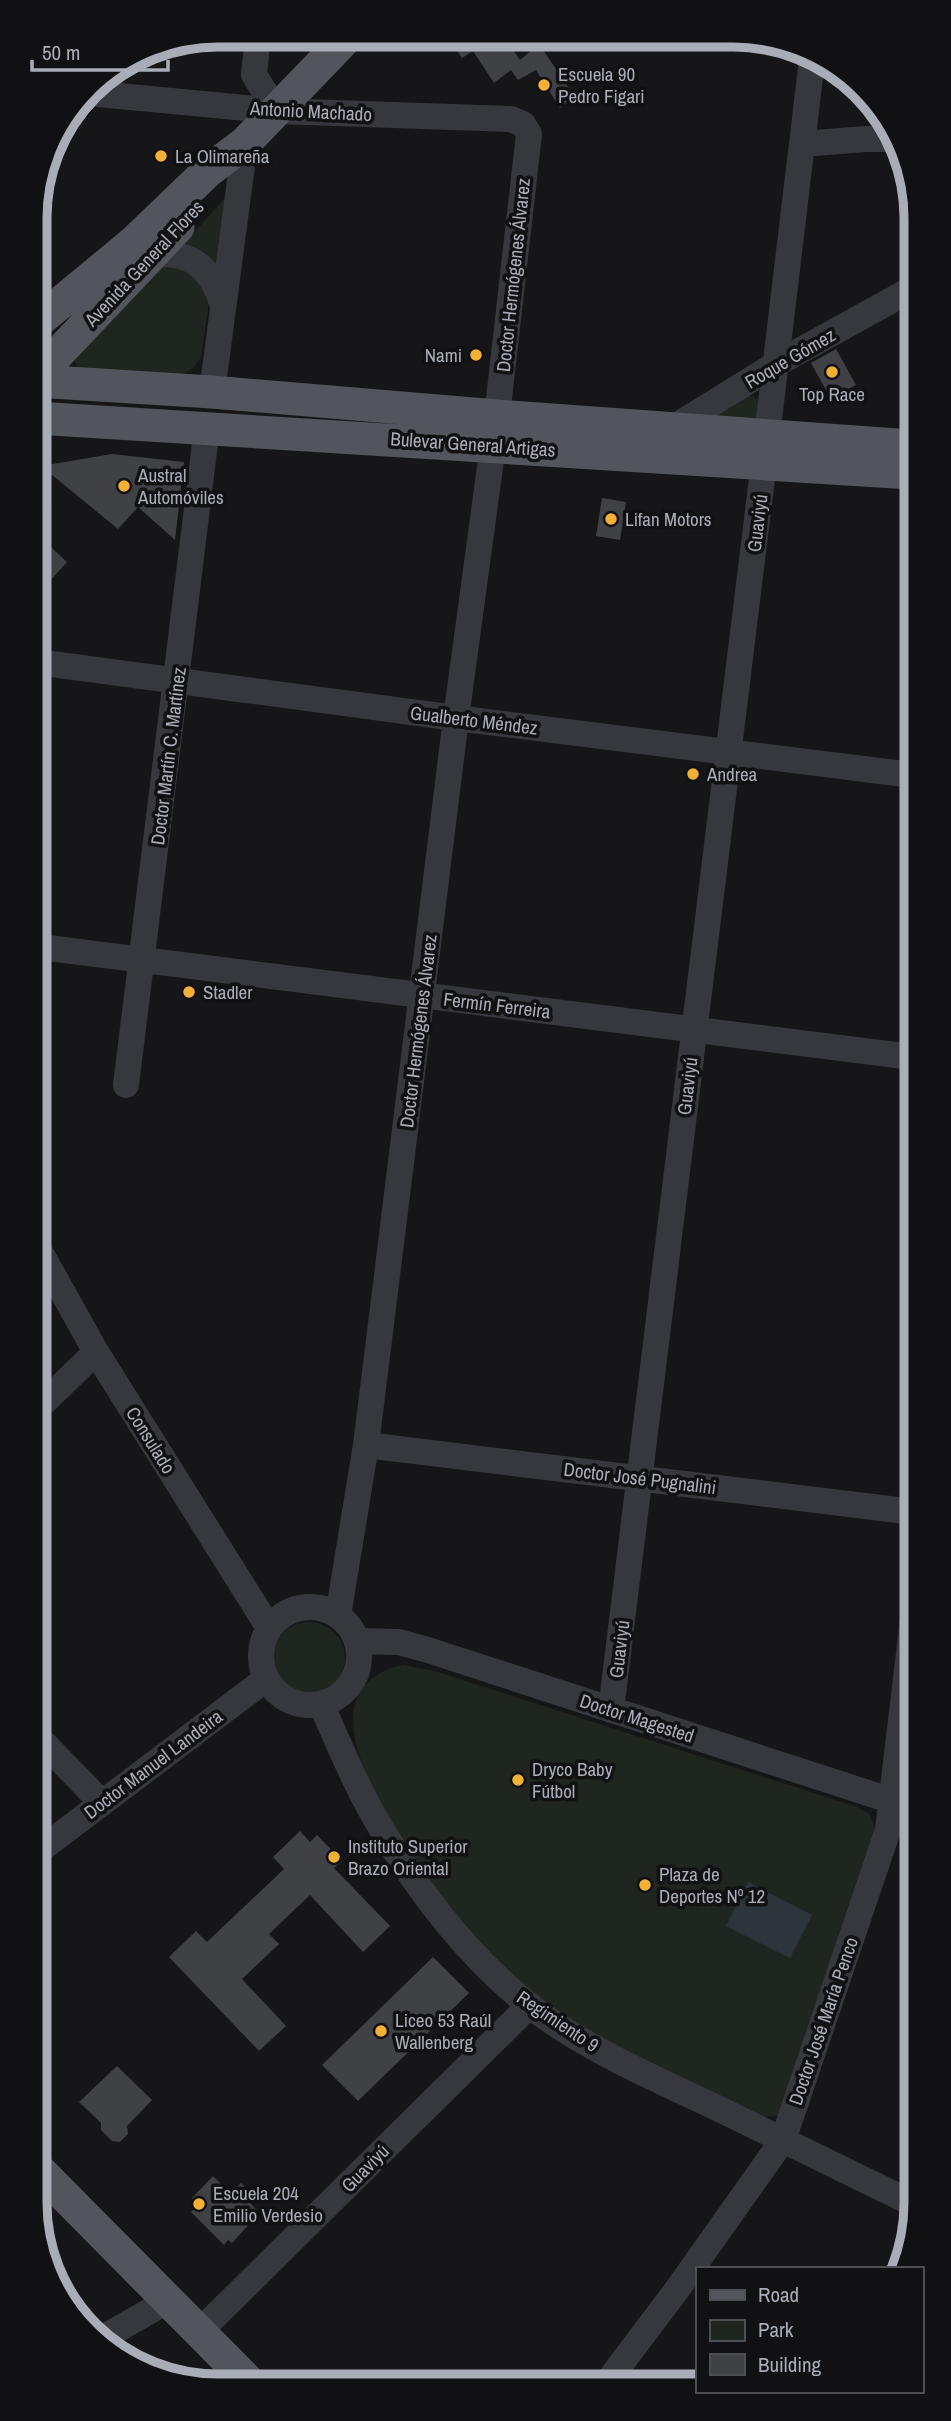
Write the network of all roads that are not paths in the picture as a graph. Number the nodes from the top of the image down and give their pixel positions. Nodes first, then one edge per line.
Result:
1 (257, 47) edge
2 (338, 47) edge
3 (811, 67) edge
4 (101, 94) edge
5 (277, 111) junction
6 (529, 134) joint
7 (884, 139) edge
8 (245, 143) junction
9 (802, 144) junction
10 (153, 255) junction
11 (904, 293) edge
12 (223, 308) junction
13 (48, 313) edge
14 (776, 365) junction
15 (48, 366) edge
16 (48, 380) edge
17 (212, 392) junction
18 (48, 399) edge
19 (48, 419) edge
20 (208, 427) junction
21 (671, 429) junction
22 (495, 431) junction
23 (904, 446) edge
24 (766, 449) junction
25 (904, 472) edge
26 (48, 663) edge
27 (177, 681) junction
28 (456, 718) junction
29 (728, 752) junction
30 (904, 774) edge
31 (48, 948) edge
32 (141, 961) junction
33 (422, 996) junction
34 (694, 1030) junction
35 (904, 1056) edge
36 (126, 1085) dead end
37 (47, 1265) edge
38 (96, 1352) junction
39 (47, 1399) edge
40 (366, 1445) junction
41 (639, 1478) junction
42 (903, 1511) edge
43 (338, 1616) junction
44 (269, 1628) junction
45 (357, 1641) junction
46 (266, 1679) junction
47 (321, 1704) junction
48 (611, 1710) junction
49 (47, 1746) edge
50 (101, 1802) junction
51 (904, 1804) edge
52 (903, 1805) edge
53 (47, 1844) edge
54 (530, 2005) junction
55 (783, 2140) junction
56 (47, 2178) edge
57 (903, 2199) edge
58 (169, 2300) junction
59 (200, 2331) junction
60 (109, 2334) edge
61 (241, 2374) edge
62 (613, 2374) edge

1 - 5 street
2 - 5 main road, Avenida General Flores
3 - 9 street, Guaviyú
4 - 5 street, Antonio Machado
5 - 6 street, Antonio Machado
5 - 8 main road, Avenida General Flores
6 - 22 street, Doctor Hermógenes Álvarez
7 - 9 street
8 - 10 main road, Avenida General Flores
8 - 12 street
8 - 13 main road, Avenida General Flores
9 - 14 street, Guaviyú
10 - 12 street
10 - 15 main road, Avenida General Flores
11 - 14 street, Roque Gómez
12 - 17 street
14 - 21 street, Roque Gómez
14 - 24 street, Guaviyú
16 - 17 main road, Bulevar General Artigas
17 - 18 main road, Bulevar General Artigas
17 - 22 main road, Bulevar General Artigas
19 - 20 main road, Bulevar General Artigas
20 - 22 main road, Bulevar General Artigas
20 - 27 street, Doctor Martín C. Martínez
21 - 22 main road, Bulevar General Artigas
21 - 24 main road, Bulevar General Artigas
22 - 24 main road, Bulevar General Artigas
22 - 28 street, Doctor Hermógenes Álvarez
23 - 24 main road, Bulevar General Artigas
24 - 25 main road, Bulevar General Artigas
24 - 29 street, Guaviyú
26 - 27 street, Gualberto Méndez
27 - 28 street, Gualberto Méndez
27 - 32 street, Doctor Martín C. Martínez
28 - 29 street, Gualberto Méndez
28 - 33 street, Doctor Hermógenes Álvarez
29 - 30 street, Gualberto Méndez
29 - 34 street, Guaviyú
31 - 32 street, Fermín Ferreira
32 - 33 street, Fermín Ferreira
32 - 36 street, Doctor Martín C. Martínez
33 - 34 street, Fermín Ferreira
33 - 40 street, Doctor Hermógenes Álvarez
34 - 35 street, Fermín Ferreira
34 - 41 street, Guaviyú
37 - 38 street, Consulado
38 - 39 street
38 - 44 street, Consulado
40 - 41 street, Doctor José Pugnalini
40 - 43 street, Doctor Hermógenes Álvarez
41 - 42 street, Doctor José Pugnalini
41 - 48 street, Guaviyú
43 - 44 street
43 - 45 street
44 - 46 street
45 - 47 street
45 - 48 street, Doctor Magested
46 - 47 street
46 - 50 street, Doctor Manuel Landeira
47 - 54 street, Regimiento 9
48 - 51 street, Doctor Magested
49 - 50 street
50 - 53 street, Doctor Manuel Landeira
52 - 55 street, Doctor José María Penco
54 - 55 street, Regimiento 9
54 - 59 street, Guaviyú
55 - 57 street, Regimiento 9
55 - 62 street, Doctor José María Penco
56 - 58 main road
58 - 59 main road
58 - 60 street
59 - 61 main road

